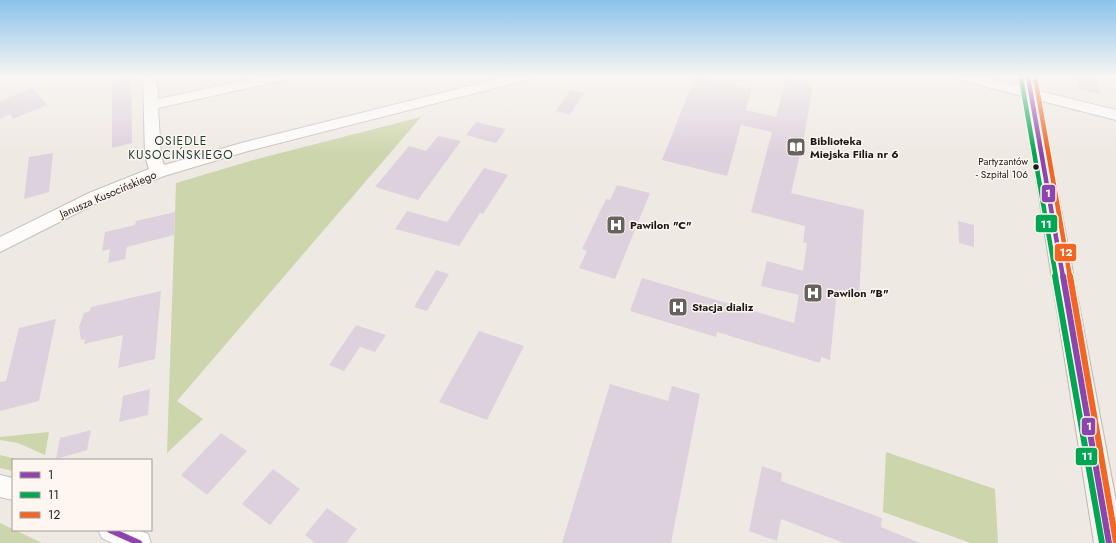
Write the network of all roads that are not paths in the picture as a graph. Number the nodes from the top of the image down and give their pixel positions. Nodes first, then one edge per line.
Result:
1 (163, 102) edge
2 (422, 102) edge
3 (1032, 102) edge
4 (1079, 102) edge
5 (151, 105) joint
6 (1116, 115) edge
7 (158, 172) junction
8 (0, 245) edge
9 (0, 486) edge
10 (12, 489) edge
11 (112, 531) edge
12 (139, 543) edge
13 (1109, 543) edge

1 - 5 street
2 - 7 street, Janusza Kusocińskiego
3 - 13 main road
4 - 6 street
5 - 7 street
7 - 8 street, Janusza Kusocińskiego
9 - 10 street
11 - 12 street

